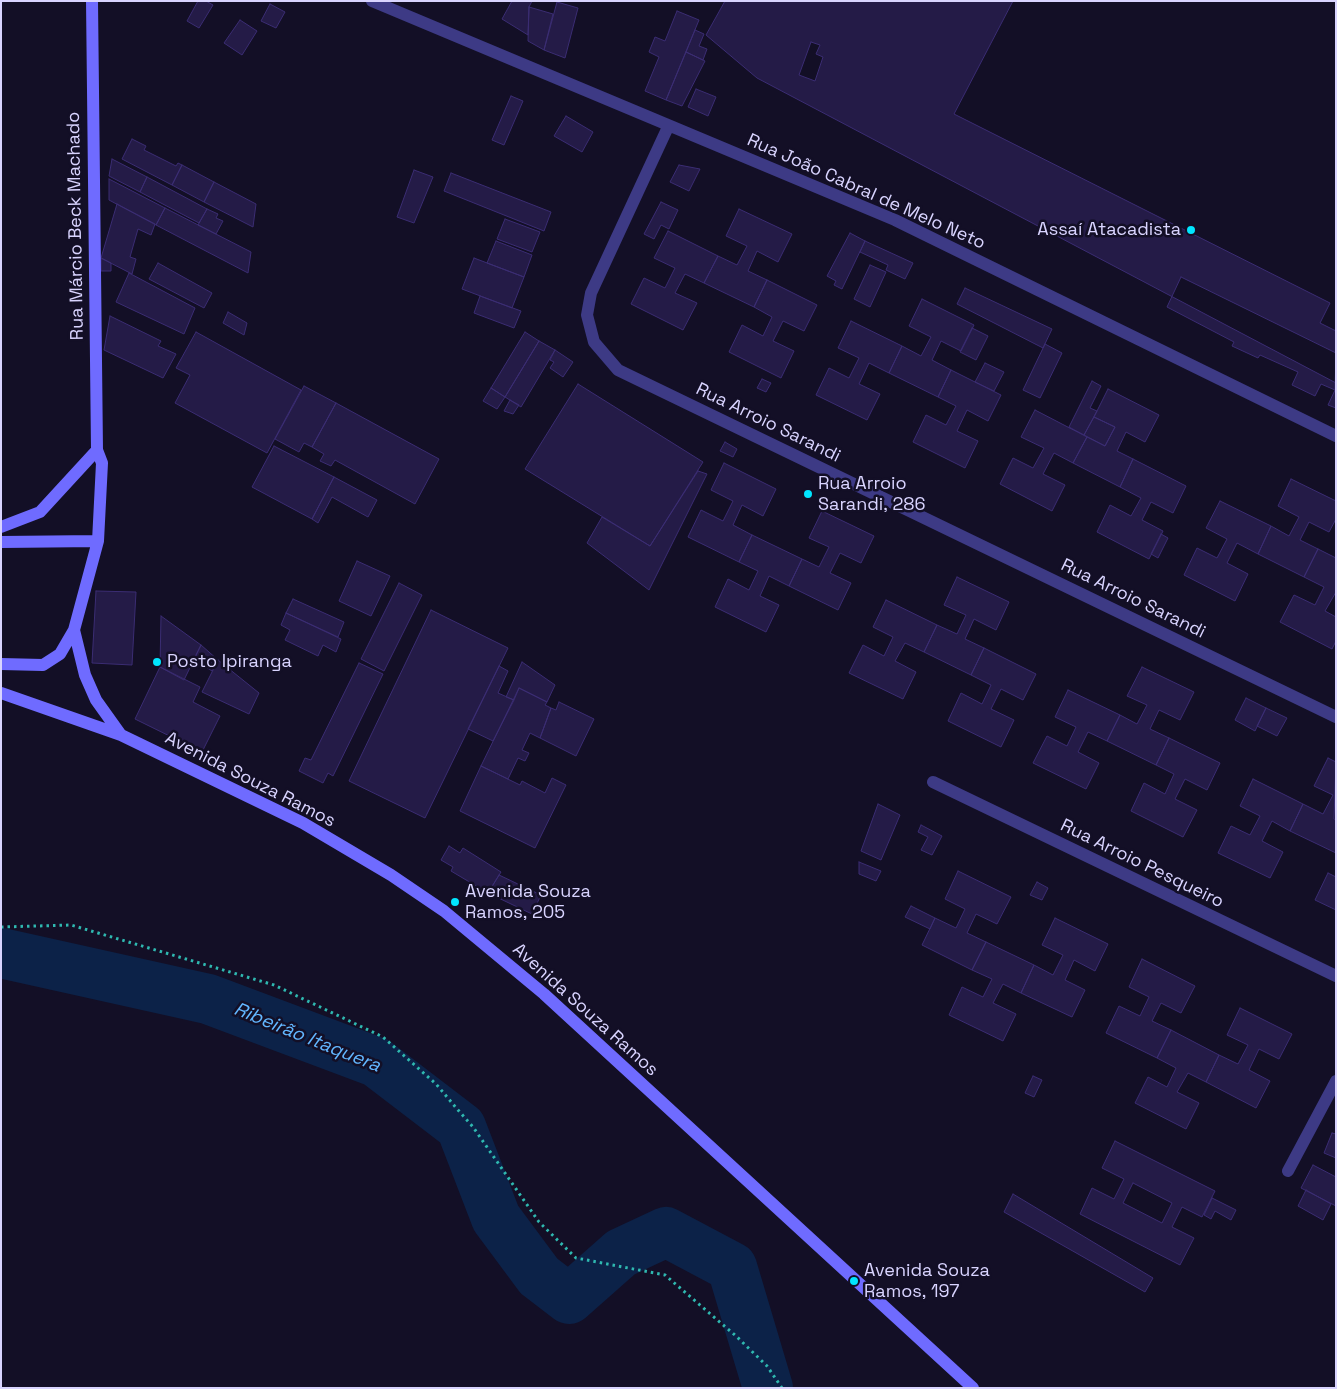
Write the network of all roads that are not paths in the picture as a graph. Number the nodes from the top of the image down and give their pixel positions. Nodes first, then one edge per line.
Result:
1 (92, 1) edge
2 (372, 1) edge
3 (668, 127) junction
4 (1336, 436) edge
5 (97, 450) junction
6 (1, 527) edge
7 (98, 541) junction
8 (1, 542) edge
9 (74, 630) junction
10 (1, 664) edge
11 (1, 693) edge
12 (1336, 717) edge
13 (120, 735) junction
14 (933, 782) dead end
15 (1336, 976) edge
16 (1336, 1081) edge
17 (1288, 1171) dead end
18 (973, 1388) edge

1 - 5 street, Rua Márcio Beck Machado
2 - 3 street, Rua João Cabral de Melo Neto
3 - 4 street, Rua João Cabral de Melo Neto
3 - 12 street, Rua Arroio Sarandi
5 - 6 street
5 - 7 street, Rua Márcio Beck Machado
7 - 8 street
7 - 9 street, Avenida Souza Ramos
9 - 10 street, Avenida Souza Ramos
9 - 13 street, Avenida Souza Ramos
11 - 13 street, Avenida Souza Ramos
13 - 18 street, Avenida Souza Ramos
14 - 15 street, Rua Arroio Pesqueiro
16 - 17 street

